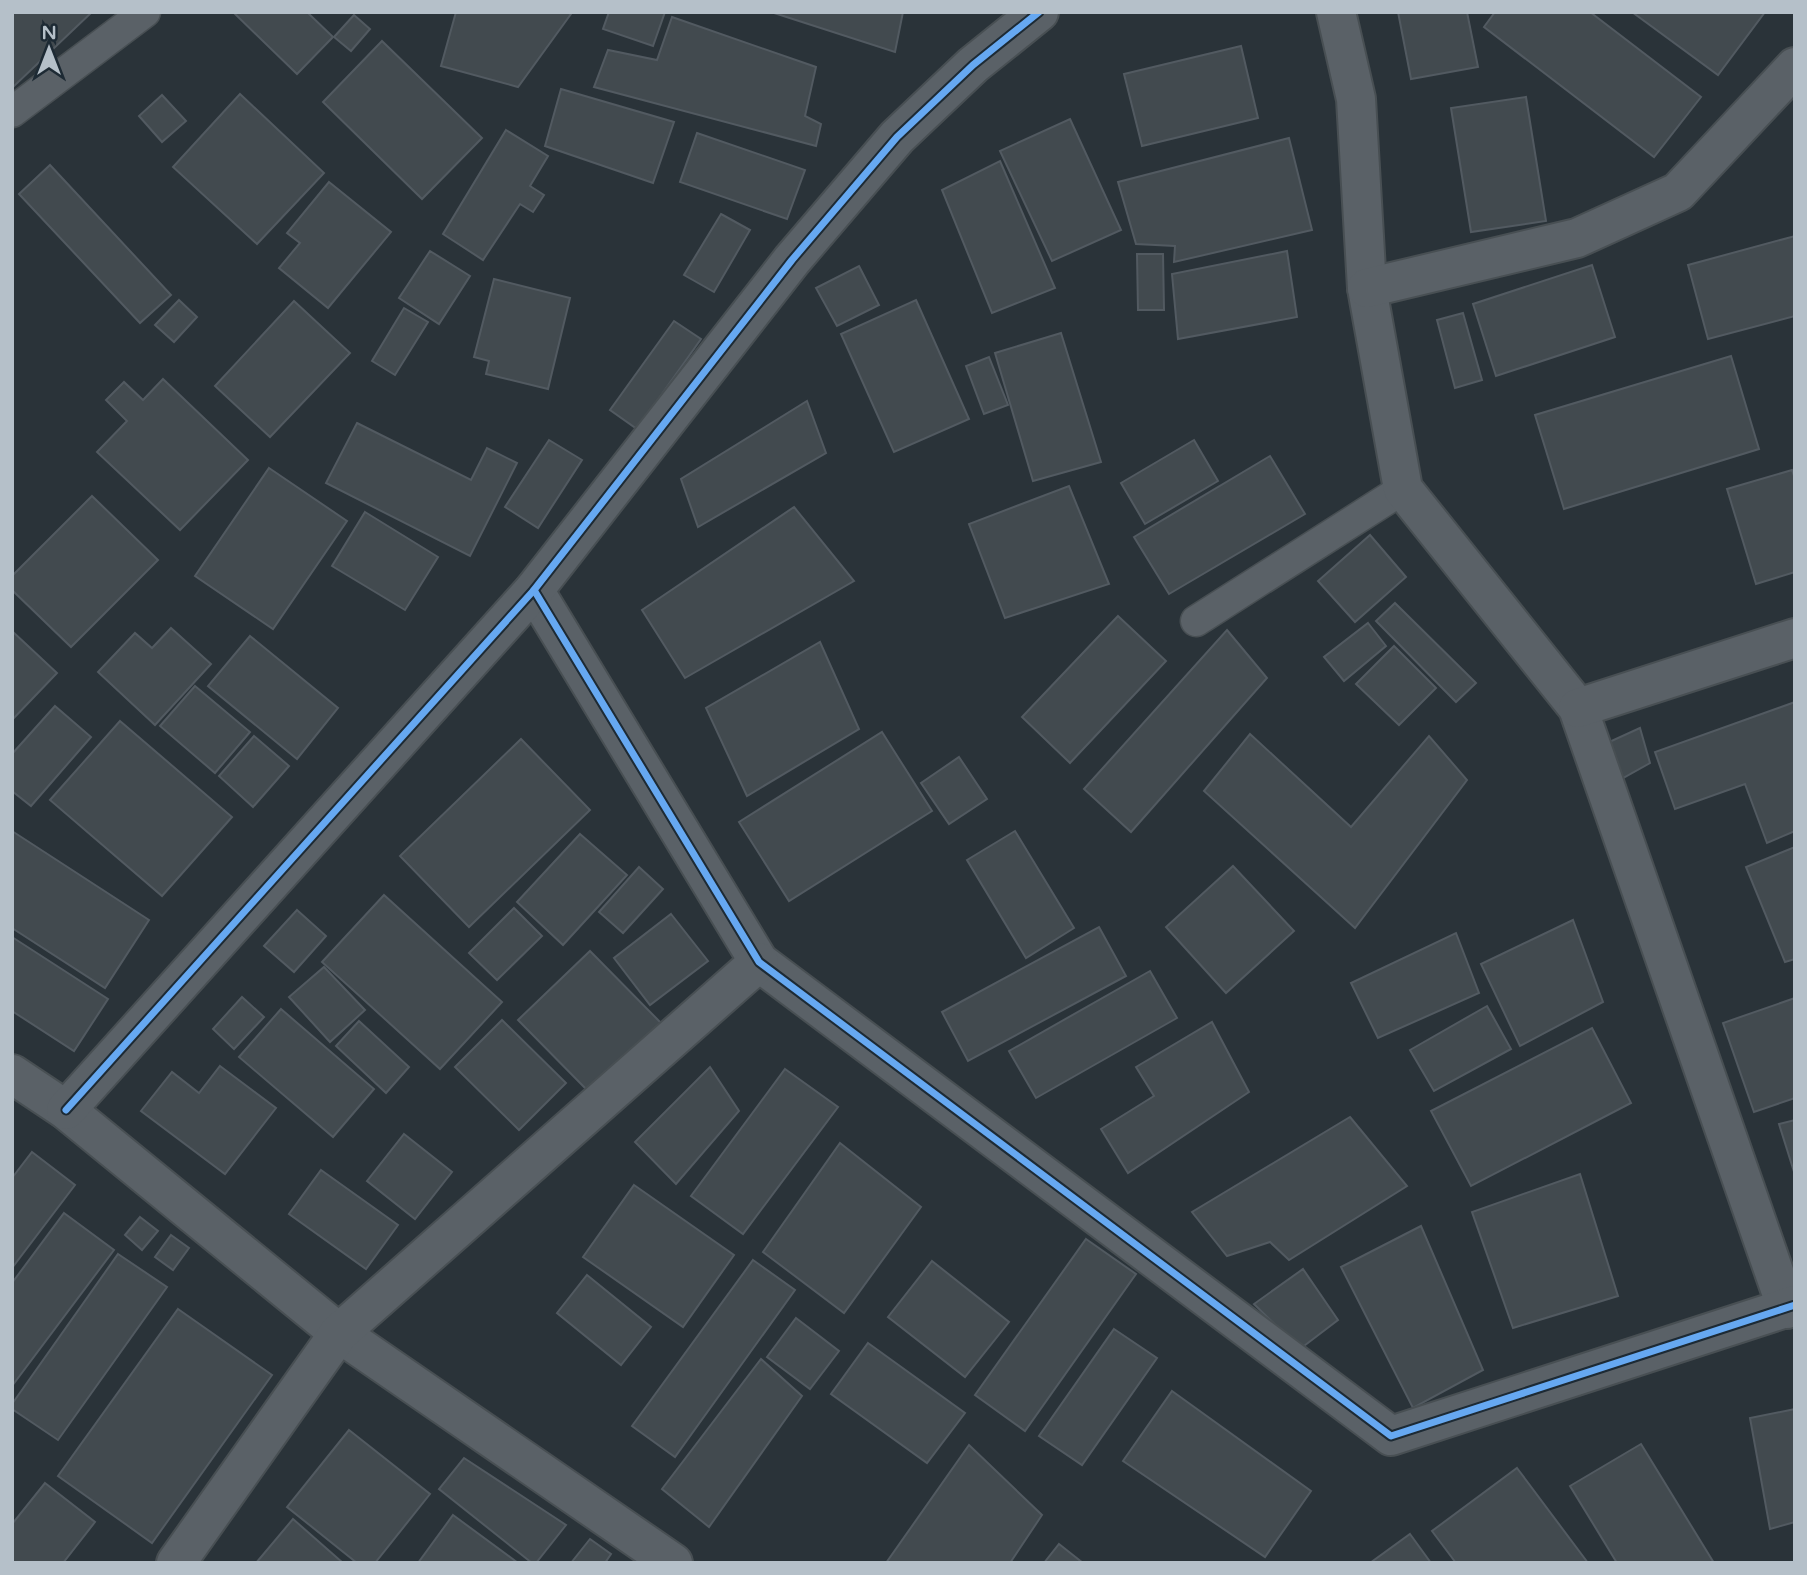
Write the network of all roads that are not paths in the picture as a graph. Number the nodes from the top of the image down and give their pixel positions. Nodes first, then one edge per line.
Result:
1 (145, 12) edge
2 (1039, 12) edge
3 (1336, 12) edge
4 (1795, 67) edge
5 (12, 112) edge
6 (1367, 288) junction
7 (1404, 488) junction
8 (534, 590) junction
9 (1196, 621) dead end
10 (1795, 638) edge
11 (1578, 708) junction
12 (758, 962) junction
13 (12, 1074) edge
14 (65, 1110) junction
15 (1791, 1307) edge
16 (339, 1333) junction
17 (176, 1563) edge
18 (673, 1563) edge

1 - 5 lane
2 - 8 street
3 - 6 street
4 - 6 street
6 - 7 street
7 - 9 lane
7 - 11 street
8 - 12 street
8 - 14 street
10 - 11 street
11 - 15 street
12 - 15 street
12 - 16 street
13 - 14 street
14 - 16 street
16 - 17 street
16 - 18 street

